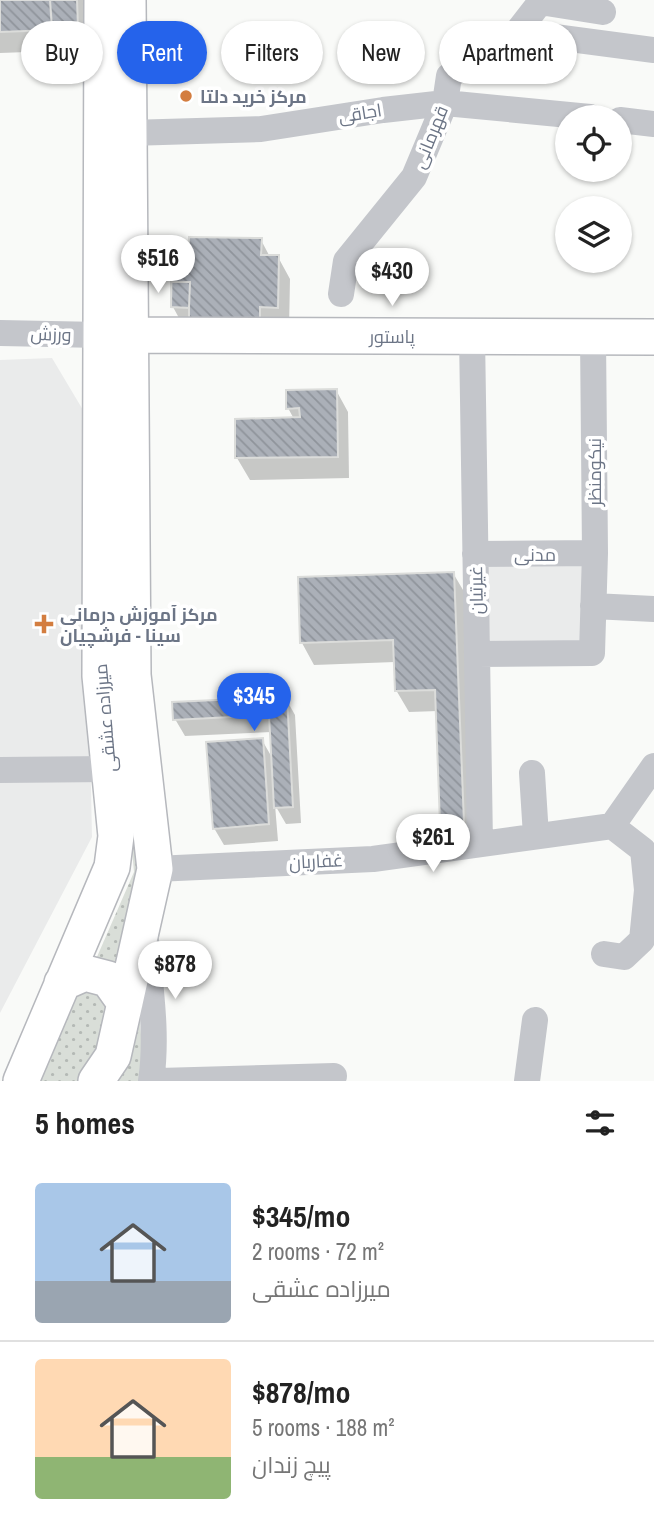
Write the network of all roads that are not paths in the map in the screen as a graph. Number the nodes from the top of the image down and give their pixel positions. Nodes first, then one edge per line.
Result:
1 (102, 0) edge
2 (128, 0) edge
3 (541, 1) edge
4 (603, 12) dead end
5 (526, 21) edge
6 (577, 40) edge
7 (654, 50) edge
8 (448, 84) edge
9 (446, 103) junction
10 (555, 114) edge
11 (632, 121) edge
12 (654, 124) edge
13 (129, 133) junction
14 (130, 254) junction
15 (341, 294) dead end
16 (0, 333) edge
17 (116, 335) junction
18 (188, 335) junction
19 (472, 336) junction
20 (593, 337) junction
21 (654, 337) edge
22 (595, 553) junction
23 (475, 554) junction
24 (593, 606) junction
25 (654, 609) edge
26 (477, 654) junction
27 (117, 676) junction
28 (654, 766) edge
29 (110, 769) junction
30 (0, 770) edge
31 (532, 773) dead end
32 (612, 826) junction
33 (536, 836) junction
34 (480, 844) junction
35 (155, 869) junction
36 (144, 919) junction
37 (604, 954) dead end
38 (62, 984) junction
39 (125, 1003) junction
40 (535, 1020) dead end
41 (25, 1070) edge
42 (334, 1076) dead end
43 (0, 1078) edge
44 (96, 1081) edge
45 (151, 1081) edge
46 (159, 1081) edge
47 (527, 1081) edge

1 - 17 main road
2 - 13 main road
3 - 4 street
3 - 5 street, قهرمانی
6 - 7 street
8 - 9 street, قهرمانی
9 - 10 street, اجاقی
9 - 13 street, اجاقی
9 - 15 street, قهرمانی
11 - 12 street
13 - 14 main road
14 - 17 main road
14 - 18 main road
16 - 17 street, ورزش
17 - 18 main road, پاستور
17 - 27 main road, میرزاده عشقی
18 - 19 main road, پاستور
19 - 20 main road, پاستور
19 - 23 street, غیرتیان
20 - 21 main road, پاستور
20 - 22 street, نیکومنظر
22 - 23 street, مدنی
22 - 24 street, نیکومنظر
23 - 26 street, غیرتیان
24 - 25 street
24 - 26 street, نیکومنظر
26 - 34 street, غیرتیان
27 - 29 main road, میرزاده عشقی
27 - 35 main road, میرزاده عشقی
28 - 32 street
29 - 30 street
29 - 38 main road, میرزاده عشقی
31 - 33 street
32 - 33 street, غفاریان
32 - 37 street
33 - 34 street, غفاریان
34 - 35 street, غفاریان
35 - 36 main road, میرزاده عشقی
36 - 39 main road, میرزاده عشقی
36 - 45 street
38 - 39 main road
38 - 41 main road, میرزاده عشقی
39 - 44 main road, میرزاده عشقی
40 - 47 street
41 - 43 main road
42 - 46 street

